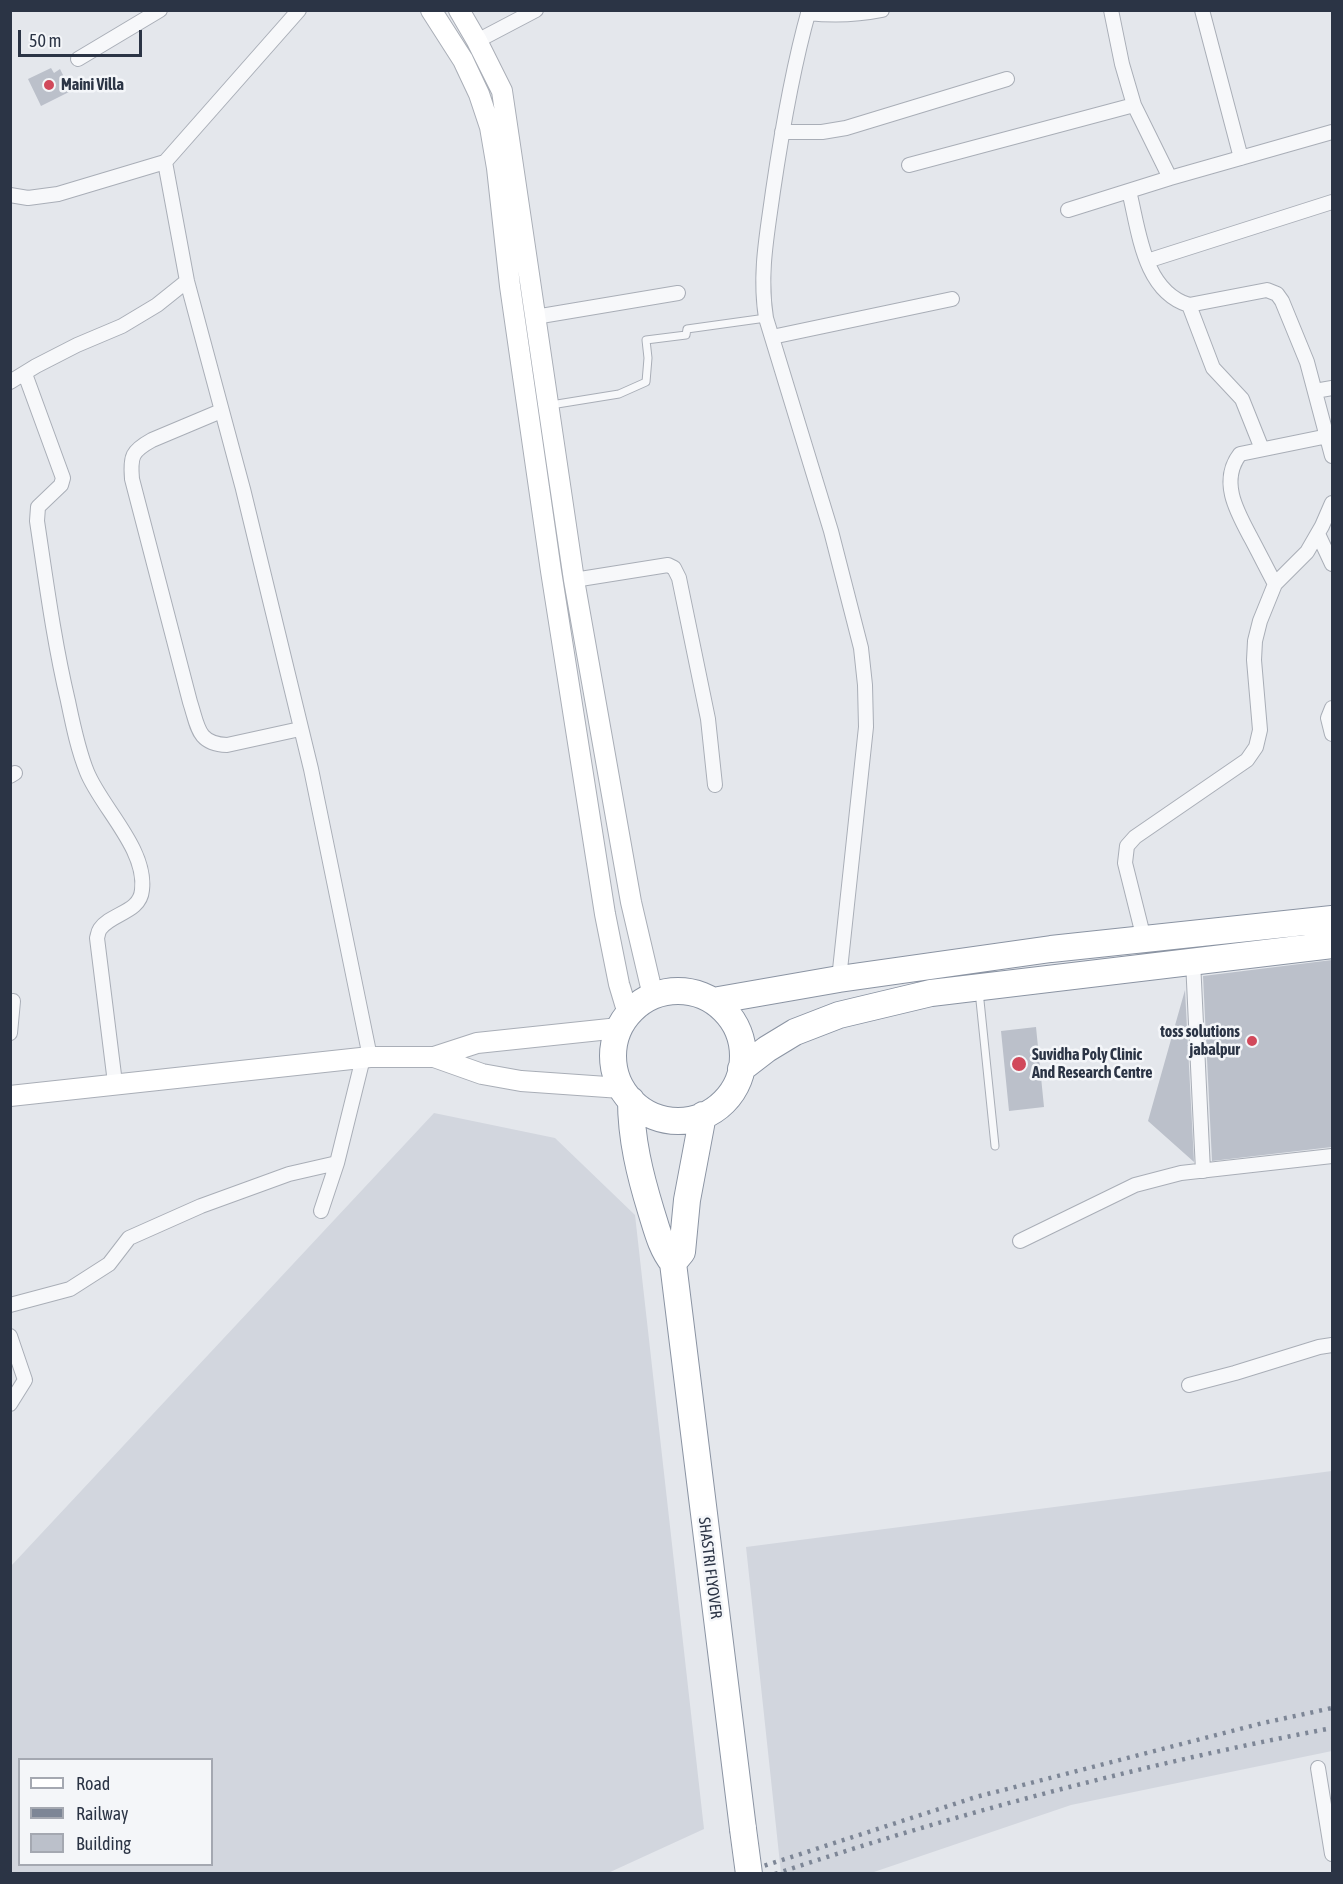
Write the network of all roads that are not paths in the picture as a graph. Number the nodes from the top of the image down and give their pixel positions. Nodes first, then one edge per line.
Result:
1 (160, 10) edge
2 (299, 10) edge
3 (431, 10) edge
4 (459, 10) edge
5 (536, 10) edge
6 (882, 10) edge
7 (1111, 10) edge
8 (1202, 10) edge
9 (809, 12) edge
10 (477, 41) junction
11 (78, 59) dead end
12 (1007, 79) dead end
13 (1134, 105) junction
14 (782, 132) junction
15 (1332, 132) edge
16 (1240, 158) junction
17 (165, 162) junction
18 (909, 165) dead end
19 (1170, 178) junction
20 (1129, 191) junction
21 (10, 195) edge
22 (1332, 202) edge
23 (1068, 210) dead end
24 (1147, 261) junction
25 (186, 281) junction
26 (678, 293) dead end
27 (952, 299) dead end
28 (1189, 305) junction
29 (535, 317) junction
30 (766, 318) junction
31 (772, 337) junction
32 (25, 374) junction
33 (10, 382) edge
34 (1332, 388) edge
35 (1315, 391) junction
36 (548, 406) junction
37 (221, 411) junction
38 (1328, 436) junction
39 (1262, 449) junction
40 (1332, 456) edge
41 (1332, 503) edge
42 (1318, 534) junction
43 (1332, 564) edge
44 (574, 580) junction
45 (1275, 584) junction
46 (1332, 708) edge
47 (300, 729) junction
48 (1332, 734) edge
49 (715, 785) dead end
50 (1332, 919) edge
51 (1144, 939) junction
52 (1332, 945) edge
53 (1193, 961) junction
54 (839, 979) junction
55 (979, 988) junction
56 (653, 996) junction
57 (13, 1001) dead end
58 (713, 1001) junction
59 (624, 1021) junction
60 (10, 1034) edge
61 (366, 1058) junction
62 (434, 1058) junction
63 (741, 1069) junction
64 (115, 1083) junction
65 (626, 1094) junction
66 (10, 1096) edge
67 (703, 1115) junction
68 (995, 1146) dead end
69 (1332, 1156) edge
70 (337, 1163) junction
71 (1203, 1171) junction
72 (321, 1211) dead end
73 (1020, 1241) dead end
74 (673, 1263) junction
75 (10, 1305) edge
76 (10, 1336) edge
77 (1332, 1345) edge
78 (1189, 1385) dead end
79 (10, 1404) edge
80 (1318, 1768) dead end
81 (1332, 1854) edge
82 (748, 1874) edge

1 - 11 street
2 - 17 street
3 - 59 street
4 - 10 street
5 - 10 street
6 - 9 street
7 - 13 street
8 - 16 street
9 - 14 street
10 - 29 street
12 - 14 street
13 - 18 street
13 - 19 street
14 - 30 street
15 - 16 street
16 - 19 street
17 - 21 street
17 - 25 street
19 - 20 street
20 - 23 street
20 - 24 street
22 - 24 street
24 - 28 street
25 - 32 street
25 - 37 street
26 - 29 street
27 - 31 street
28 - 35 street
28 - 39 street
29 - 36 street
30 - 31 street
30 - 36 lane
31 - 54 street
32 - 33 street
32 - 64 street
34 - 35 street
35 - 38 street
36 - 44 street
37 - 47 street
37 - 47 street
38 - 39 street
38 - 40 street
39 - 45 street
41 - 42 street
42 - 43 street
42 - 45 street
44 - 49 street
44 - 56 street
45 - 51 street
46 - 48 street
47 - 61 street
50 - 51 highway
51 - 54 highway
52 - 53 highway
53 - 55 highway
53 - 71 street
54 - 58 highway
55 - 63 highway
55 - 68 lane
56 - 58 highway
56 - 59 highway
57 - 60 street
58 - 63 highway
59 - 62 street
59 - 65 highway
61 - 62 street
61 - 64 street
61 - 70 street
62 - 65 street
63 - 67 highway
64 - 66 street
65 - 67 highway
65 - 74 highway
67 - 74 highway
69 - 71 street
70 - 72 street
70 - 75 street
71 - 73 street
74 - 82 highway, SHASTRI FLYOVER, bridge
76 - 79 street
77 - 78 street
80 - 81 street

